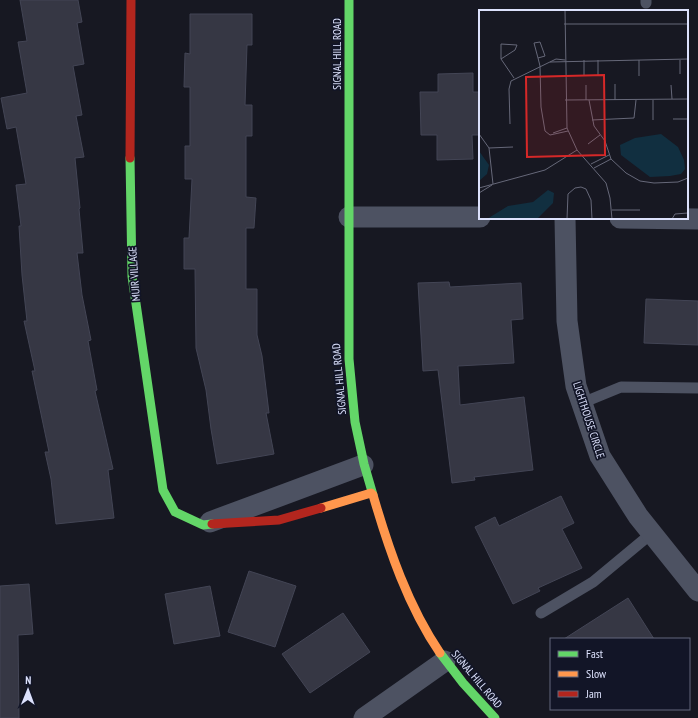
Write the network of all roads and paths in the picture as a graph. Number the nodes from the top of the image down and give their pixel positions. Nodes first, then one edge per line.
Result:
1 (131, 0) edge
2 (349, 0) edge
3 (349, 217) junction
4 (479, 217) edge
5 (565, 219) edge
6 (688, 219) edge
7 (698, 219) edge
8 (698, 388) edge
9 (582, 403) junction
10 (363, 465) junction
11 (371, 493) junction
12 (203, 525) junction
13 (652, 533) junction
14 (698, 591) edge
15 (541, 613) dead end
16 (445, 661) junction
17 (364, 718) edge
18 (495, 718) edge

1 - 12 street, MUIR VILLAGE
2 - 3 street, SIGNAL HILL ROAD
3 - 4 street
3 - 10 street, SIGNAL HILL ROAD
5 - 9 street, LIGHTHOUSE CIRCLE
6 - 7 street
8 - 9 lane
9 - 13 street, LIGHTHOUSE CIRCLE
10 - 11 street, SIGNAL HILL ROAD
10 - 12 street
11 - 12 street, MUIR VILLAGE
11 - 16 street, SIGNAL HILL ROAD
13 - 14 street, LIGHTHOUSE CIRCLE
13 - 15 lane
16 - 17 street
16 - 18 street, SIGNAL HILL ROAD

